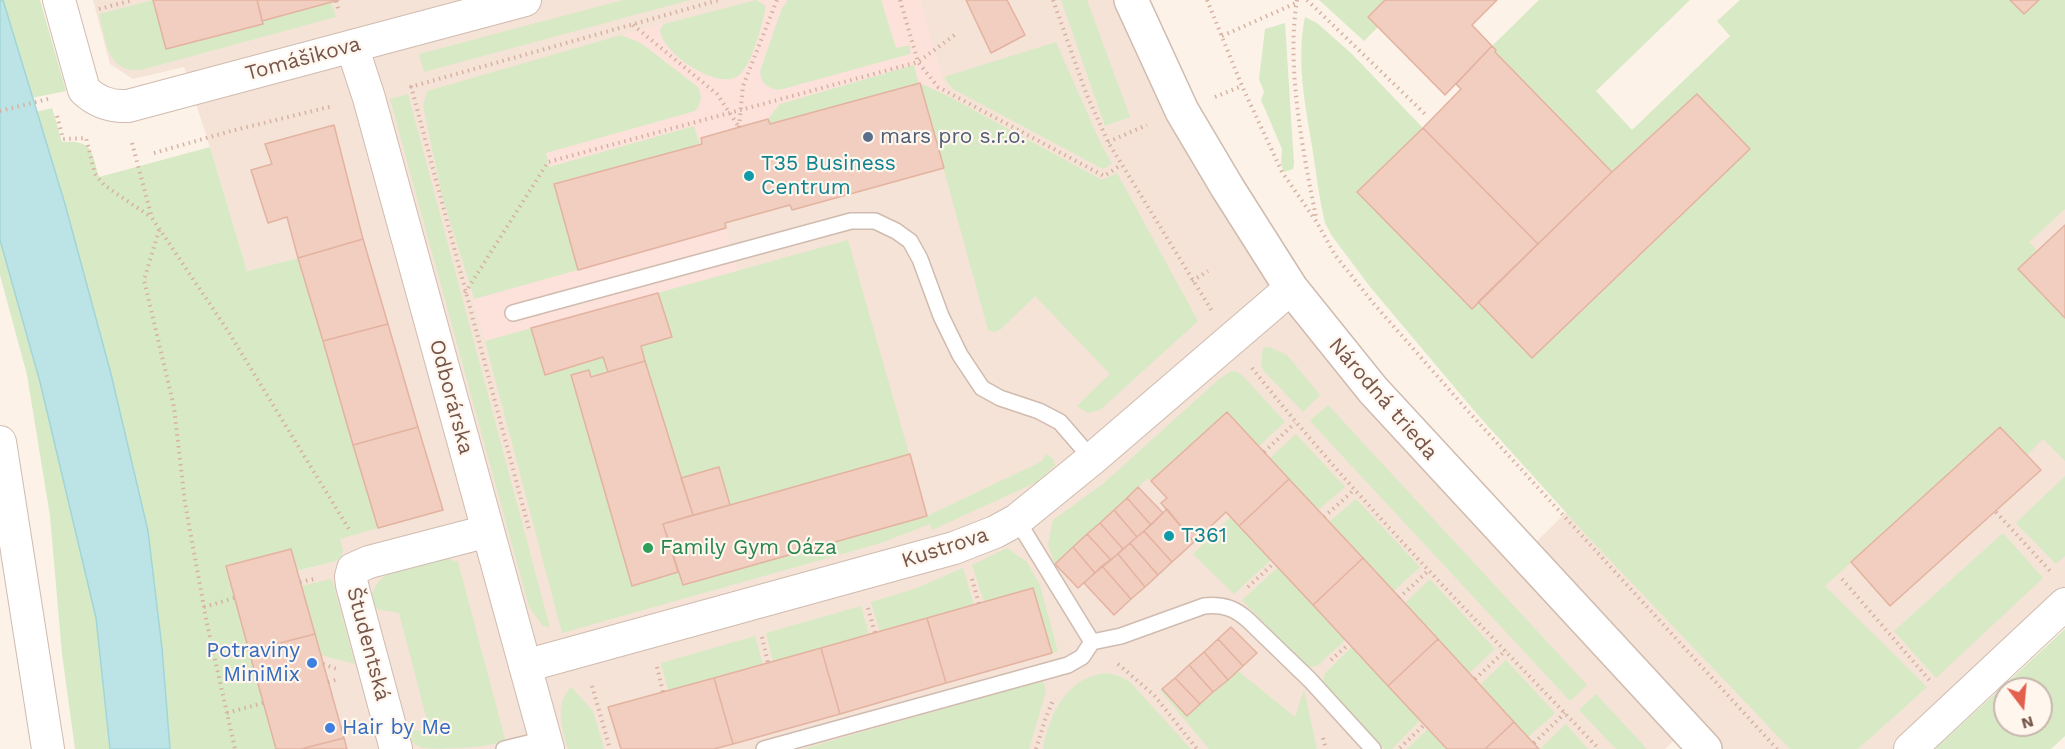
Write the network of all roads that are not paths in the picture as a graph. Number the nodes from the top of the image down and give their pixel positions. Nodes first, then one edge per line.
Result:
1 (60, 0) edge
2 (525, 0) edge
3 (1131, 0) edge
4 (352, 46) junction
5 (1292, 288) junction
6 (513, 314) dead end
7 (0, 445) edge
8 (1092, 459) junction
9 (1017, 520) junction
10 (488, 531) junction
11 (2059, 590) edge
12 (1092, 642) junction
13 (525, 666) junction
14 (547, 744) edge
15 (48, 749) edge
16 (396, 749) edge
17 (504, 749) edge
18 (764, 749) edge
19 (1373, 749) edge
20 (1705, 749) edge
21 (1910, 749) edge

1 - 4 street, Tomášikova
2 - 4 street, Tomášikova
3 - 5 street, Národná trieda
4 - 10 street, Odborárska
5 - 8 street, Kustrova
5 - 20 street, Národná trieda
6 - 8 lane
7 - 15 street
8 - 9 street, Kustrova
9 - 12 lane
9 - 13 street, Kustrova
10 - 13 street, Odborárska
10 - 16 street, Študentská
11 - 21 street
12 - 18 lane
12 - 19 lane
13 - 14 street, Odborárska
14 - 17 lane

